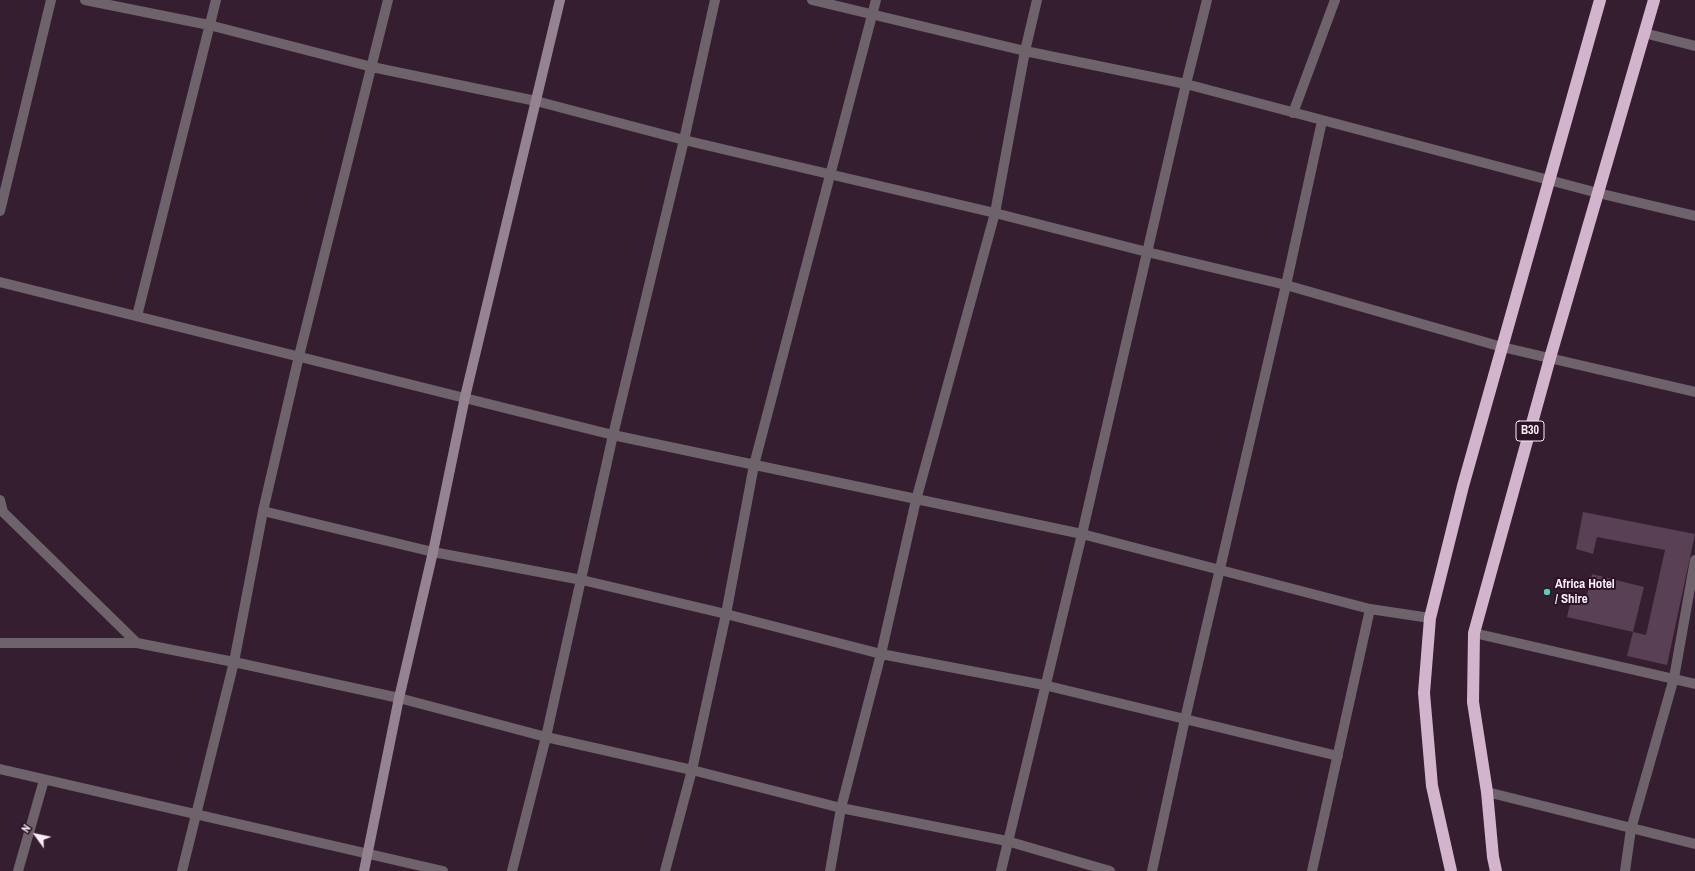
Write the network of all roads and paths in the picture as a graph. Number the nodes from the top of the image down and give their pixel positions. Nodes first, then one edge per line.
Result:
1 (51, 0) edge
2 (85, 0) edge
3 (216, 0) edge
4 (388, 0) edge
5 (560, 0) edge
6 (715, 0) edge
7 (812, 0) edge
8 (876, 0) edge
9 (1037, 0) edge
10 (1207, 0) edge
11 (1335, 0) edge
12 (1600, 0) edge
13 (1654, 0) edge
14 (873, 14) junction
15 (209, 25) junction
16 (1644, 33) junction
17 (1695, 46) edge
18 (1025, 51) junction
19 (372, 67) junction
20 (1186, 84) junction
21 (536, 101) junction
22 (1293, 113) junction
23 (1322, 121) junction
24 (684, 140) junction
25 (831, 176) junction
26 (1548, 179) junction
27 (1598, 192) junction
28 (0, 211) edge
29 (995, 213) junction
30 (1695, 216) edge
31 (1147, 252) junction
32 (0, 282) edge
33 (1286, 286) junction
34 (137, 316) junction
35 (1502, 347) junction
36 (299, 356) junction
37 (1550, 358) junction
38 (1695, 392) edge
39 (465, 397) junction
40 (614, 435) junction
41 (754, 465) junction
42 (0, 500) edge
43 (916, 500) junction
44 (263, 511) junction
45 (1082, 534) junction
46 (433, 552) junction
47 (1695, 560) edge
48 (1219, 570) junction
49 (582, 580) junction
50 (1370, 609) junction
51 (726, 614) junction
52 (1430, 618) junction
53 (1474, 633) junction
54 (0, 643) edge
55 (137, 643) junction
56 (882, 654) junction
57 (234, 662) junction
58 (1674, 678) junction
59 (1695, 684) edge
60 (1044, 685) junction
61 (399, 698) junction
62 (1185, 719) junction
63 (546, 737) junction
64 (1338, 756) junction
65 (0, 769) edge
66 (692, 770) junction
67 (44, 780) junction
68 (1487, 792) junction
69 (842, 808) junction
70 (196, 814) junction
71 (1631, 829) junction
72 (1007, 841) junction
73 (1695, 844) edge
74 (368, 853) junction
75 (18, 871) edge
76 (182, 871) edge
77 (364, 871) edge
78 (443, 871) edge
79 (512, 871) edge
80 (665, 871) edge
81 (830, 871) edge
82 (1001, 871) edge
83 (1110, 871) edge
84 (1152, 871) edge
85 (1312, 871) edge
86 (1451, 871) edge
87 (1496, 871) edge
88 (1625, 871) edge

1 - 28 street
2 - 15 street
3 - 15 street
4 - 19 street
5 - 21 street
6 - 24 street
7 - 14 street
8 - 14 street
9 - 18 street
10 - 20 street
11 - 22 street
12 - 26 highway
13 - 16 highway, B30
14 - 18 street
14 - 25 street
15 - 19 street
15 - 34 street
16 - 17 street
16 - 27 highway, B30
18 - 20 street
18 - 29 street
19 - 21 street
19 - 36 street
20 - 22 street
20 - 31 street
21 - 24 street
21 - 39 street
22 - 23 street
23 - 26 street
23 - 33 street
24 - 25 street
24 - 40 street
25 - 29 street
25 - 41 street
26 - 27 street
26 - 35 highway
27 - 30 street
27 - 37 highway, B30
29 - 31 street
29 - 43 street
31 - 33 street
31 - 45 street
32 - 34 street
33 - 35 street
33 - 48 street
34 - 36 street
35 - 37 street
35 - 52 highway
36 - 39 street
36 - 44 street
37 - 38 street
37 - 53 highway, B30
39 - 40 street
39 - 46 street
40 - 41 street
40 - 49 street
41 - 43 street
41 - 51 street
42 - 55 street
43 - 45 street
43 - 56 street
44 - 46 street
44 - 57 street
45 - 48 street
45 - 60 street
46 - 49 street
46 - 61 street
47 - 58 street
48 - 50 street
48 - 62 street
49 - 51 street
49 - 63 street
50 - 52 street
50 - 64 street
51 - 56 street
51 - 66 street
52 - 86 highway
53 - 58 street
53 - 68 highway, B30
54 - 55 street
55 - 57 street
56 - 60 street
56 - 69 street
57 - 61 street
57 - 70 street
58 - 59 street
58 - 71 street
60 - 62 street
60 - 72 street
61 - 63 street
61 - 74 street
62 - 64 street
62 - 84 street
63 - 66 street
63 - 79 street
64 - 85 street
65 - 67 street
66 - 69 street
66 - 80 street
67 - 70 street
67 - 75 street
68 - 71 street
68 - 87 highway, B30
69 - 72 street
69 - 81 street
70 - 74 street
70 - 76 street
71 - 73 street
71 - 88 street
72 - 82 street
72 - 83 street
74 - 77 street
74 - 78 street

